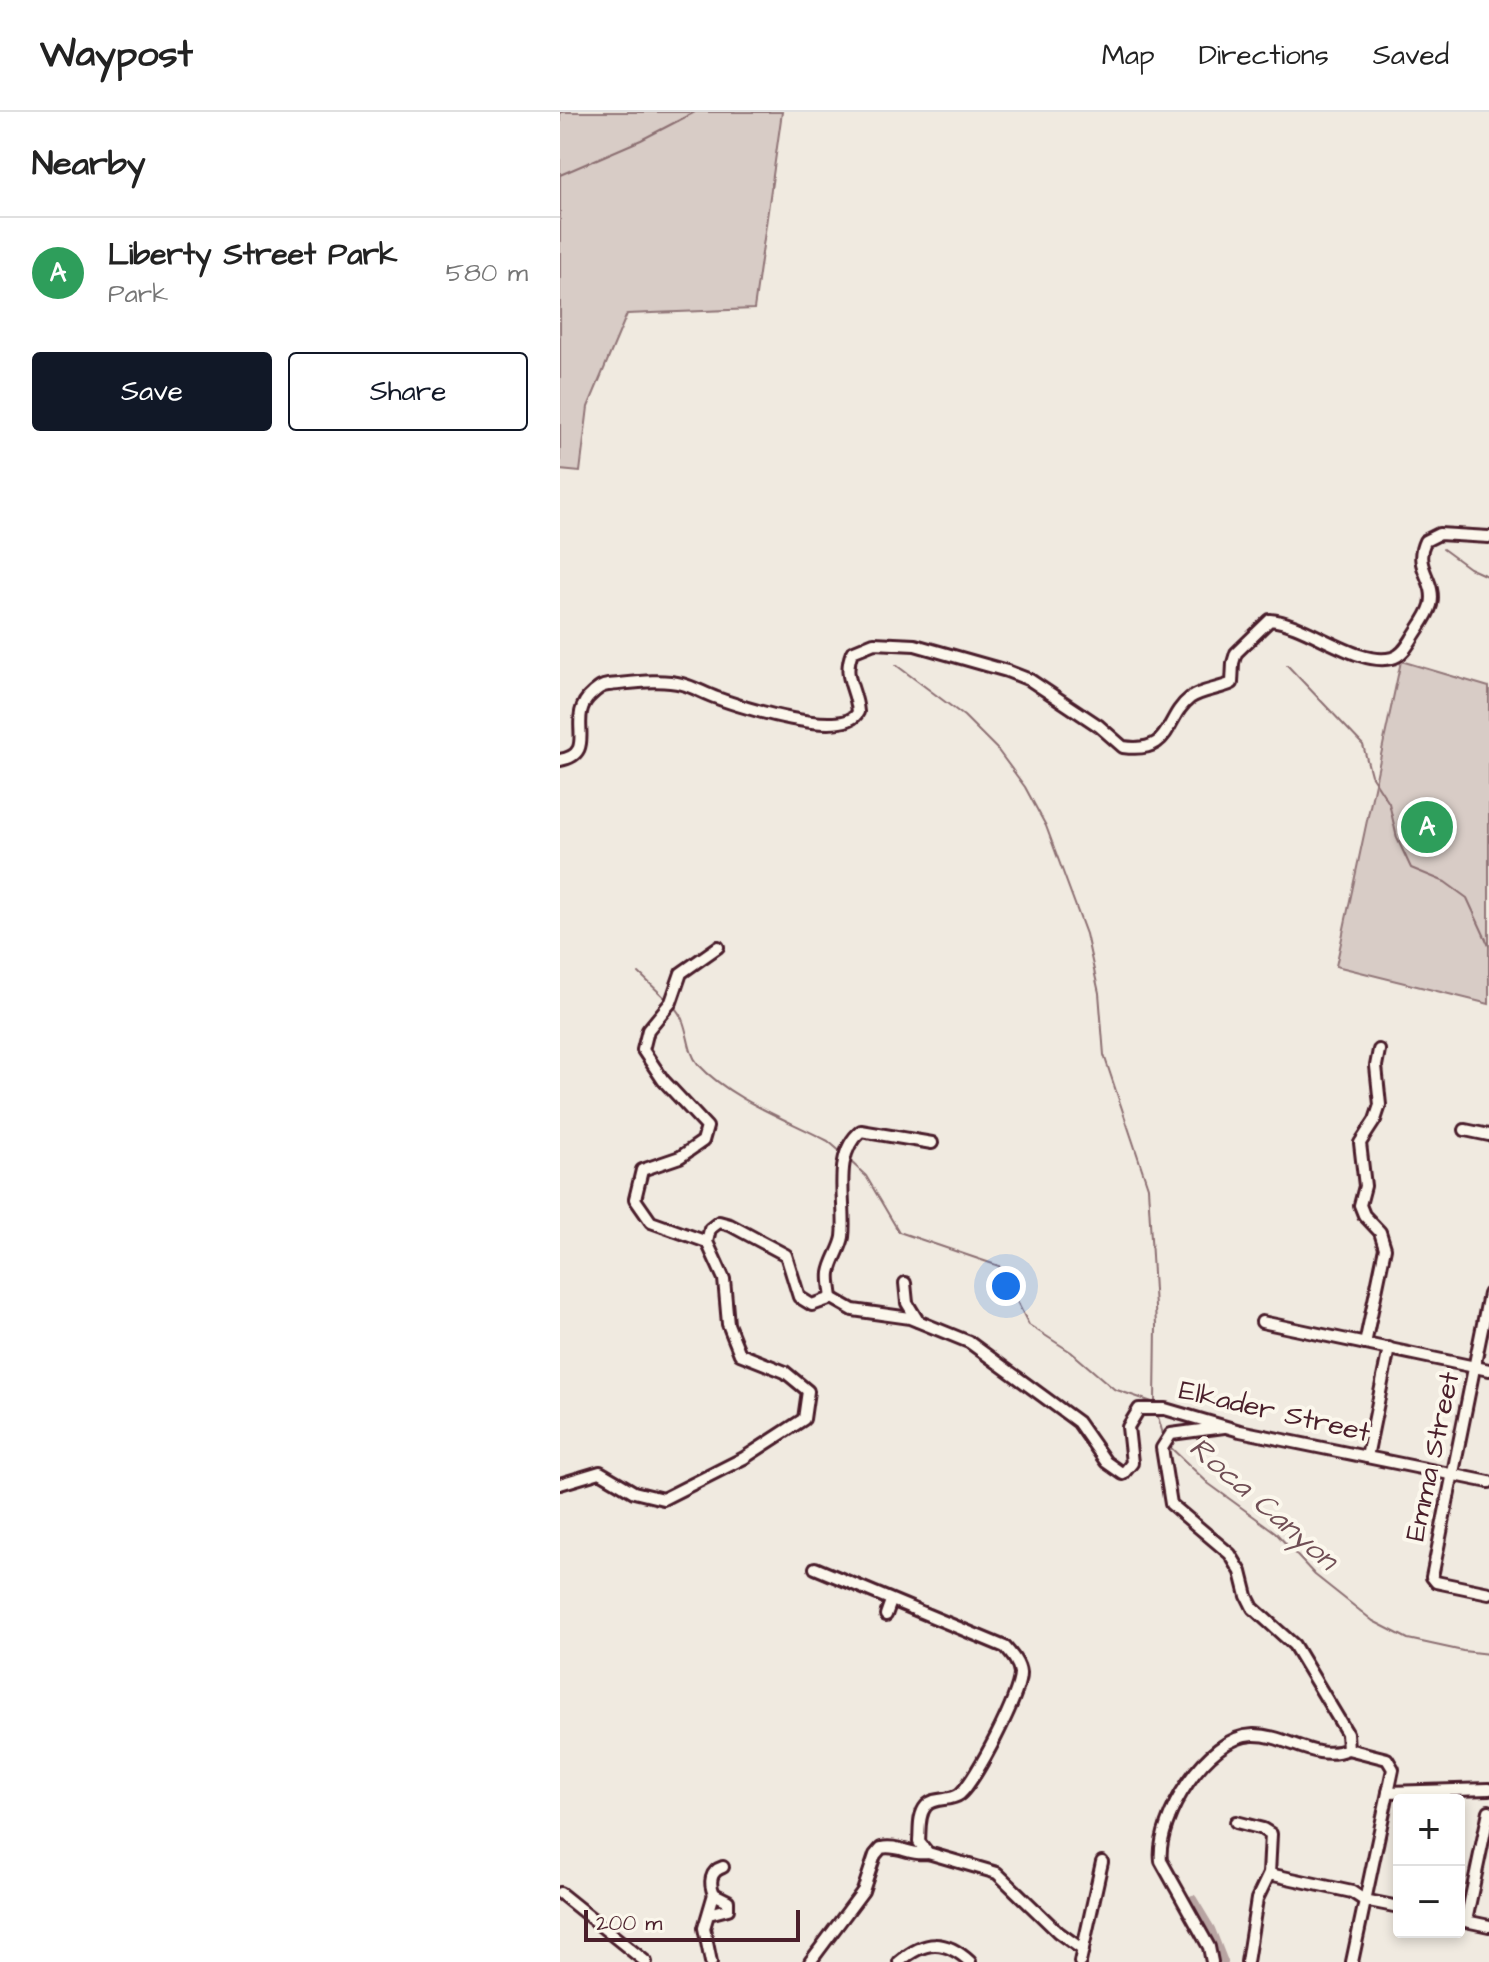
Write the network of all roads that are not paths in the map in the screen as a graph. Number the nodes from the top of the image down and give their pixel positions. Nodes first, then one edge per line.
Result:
1 (1489, 537) edge
2 (560, 760) edge
3 (718, 947) dead end
4 (1379, 1050) dead end
5 (1465, 1130) dead end
6 (1489, 1135) edge
7 (932, 1143) dead end
8 (707, 1242) junction
9 (905, 1283) dead end
10 (1489, 1294) edge
11 (832, 1298) junction
12 (919, 1322) junction
13 (1262, 1322) dead end
14 (1365, 1344) junction
15 (1389, 1348) junction
16 (1474, 1366) junction
17 (1489, 1370) edge
18 (1224, 1427) junction
19 (1367, 1457) junction
20 (1451, 1475) junction
21 (1489, 1482) edge
22 (560, 1484) edge
23 (815, 1568) dead end
24 (853, 1568) dead end
25 (850, 1580) junction
26 (1489, 1593) edge
27 (891, 1601) junction
28 (886, 1615) dead end
29 (1348, 1749) junction
30 (1489, 1789) edge
31 (1388, 1792) junction
32 (1489, 1811) edge
33 (1236, 1822) dead end
34 (928, 1853) junction
35 (1102, 1862) dead end
36 (723, 1867) dead end
37 (1269, 1874) junction
38 (560, 1893) edge
39 (714, 1894) junction
40 (1364, 1900) junction
41 (1393, 1906) edge
42 (1465, 1909) edge
43 (709, 1914) junction
44 (1465, 1922) edge
45 (1489, 1926) edge
46 (1083, 1950) junction
47 (646, 1962) edge
48 (711, 1962) edge
49 (810, 1962) edge
50 (899, 1962) edge
51 (970, 1962) edge
52 (1080, 1962) edge
53 (1212, 1962) edge
54 (1247, 1962) edge
55 (1352, 1962) edge

1 - 2 street
3 - 8 street
4 - 14 street
5 - 6 street
7 - 11 street
8 - 11 street, Elkader Street
8 - 22 street
9 - 12 street
10 - 16 street, Emma Street
11 - 12 street, Elkader Street
12 - 18 street, Elkader Street
13 - 14 street
14 - 15 street
15 - 16 street
15 - 19 street
16 - 17 street
16 - 20 street, Emma Street
18 - 19 street, Elkader Street
18 - 29 street
19 - 20 street, Elkader Street
20 - 21 street, Elkader Street
20 - 26 street, Emma Street
23 - 25 street
24 - 25 street
25 - 27 street
27 - 28 street
27 - 34 street
29 - 31 street
29 - 53 street
30 - 31 street
31 - 40 street
32 - 42 street
33 - 37 street
34 - 46 street
34 - 49 street
35 - 46 street
36 - 39 street
37 - 40 street
37 - 54 street
38 - 47 street
39 - 43 street
39 - 43 street
40 - 41 street
40 - 55 street
43 - 48 street
44 - 45 street
46 - 52 street
50 - 51 street

